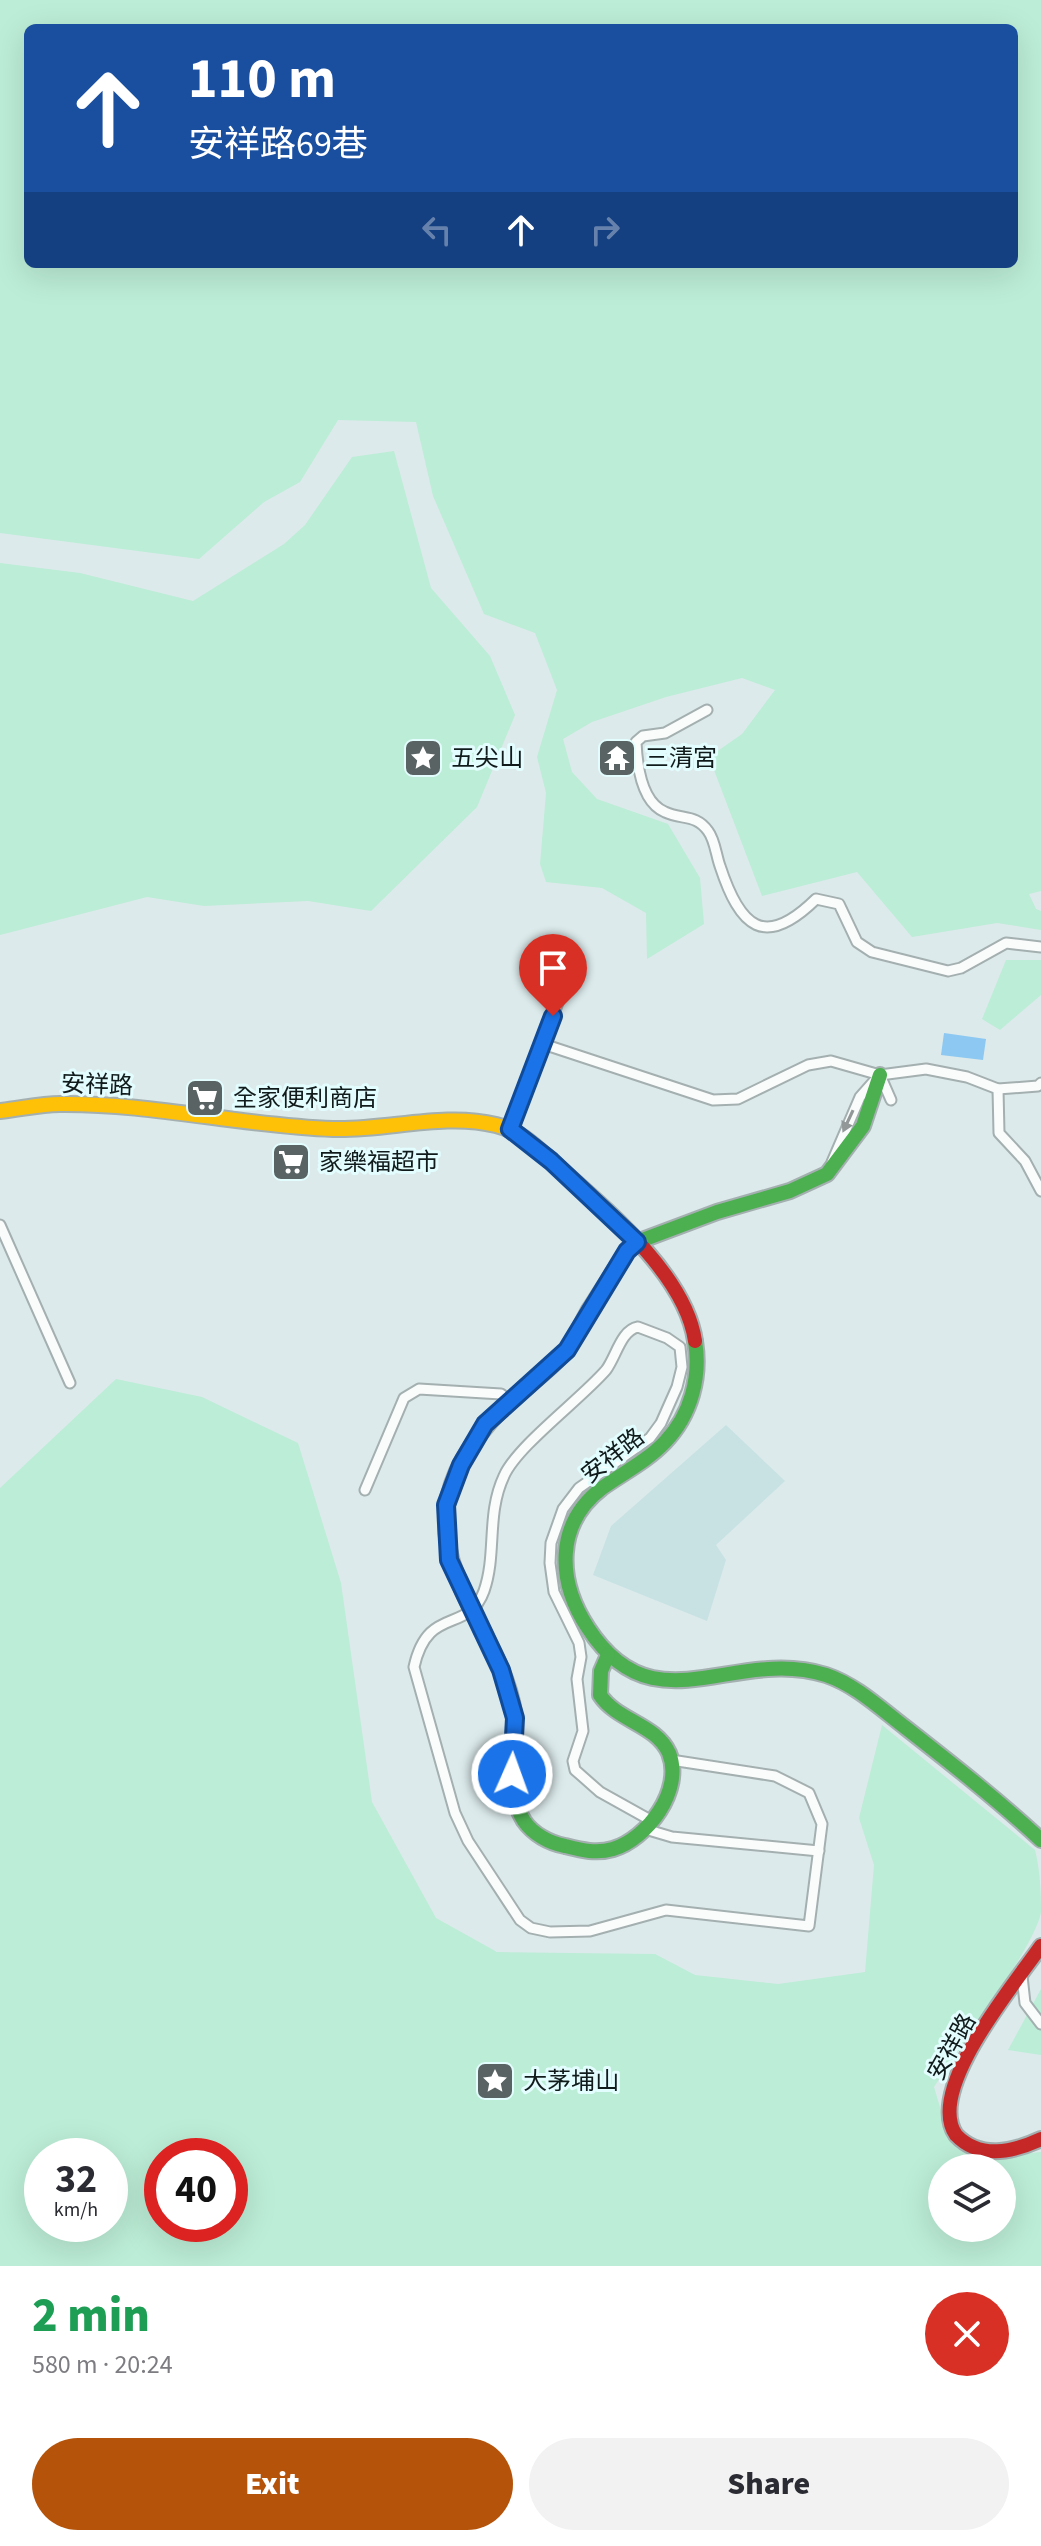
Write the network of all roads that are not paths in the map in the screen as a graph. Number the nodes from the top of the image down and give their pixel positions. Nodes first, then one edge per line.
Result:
1 (707, 710) dead end
2 (1041, 947) edge
3 (564, 987) dead end
4 (543, 1044) junction
5 (880, 1075) junction
6 (1040, 1086) edge
7 (998, 1089) junction
8 (891, 1100) dead end
9 (0, 1111) edge
10 (510, 1129) junction
11 (1041, 1191) edge
12 (0, 1225) edge
13 (637, 1242) junction
14 (70, 1383) dead end
15 (510, 1401) junction
16 (365, 1490) dead end
17 (471, 1612) junction
18 (608, 1655) junction
19 (671, 1760) junction
20 (649, 1825) junction
21 (1041, 1840) edge
22 (819, 1851) junction
23 (1041, 1946) edge
24 (1022, 1976) junction
25 (1041, 2024) edge
26 (1041, 2139) edge

1 - 2 street
3 - 4 street
4 - 5 street
4 - 10 street
5 - 7 street
5 - 8 street
5 - 13 street
6 - 7 street
7 - 11 street
9 - 10 street, 安祥路
10 - 13 street, 安祥路
12 - 14 street
13 - 15 street
13 - 18 street, 安祥路
15 - 16 street
15 - 17 street
17 - 20 street
17 - 20 street
17 - 22 street
18 - 19 street
18 - 21 street, 安祥路
19 - 20 street
19 - 22 street
20 - 22 street
23 - 24 street, 安祥路
24 - 25 street
24 - 26 street, 安祥路

